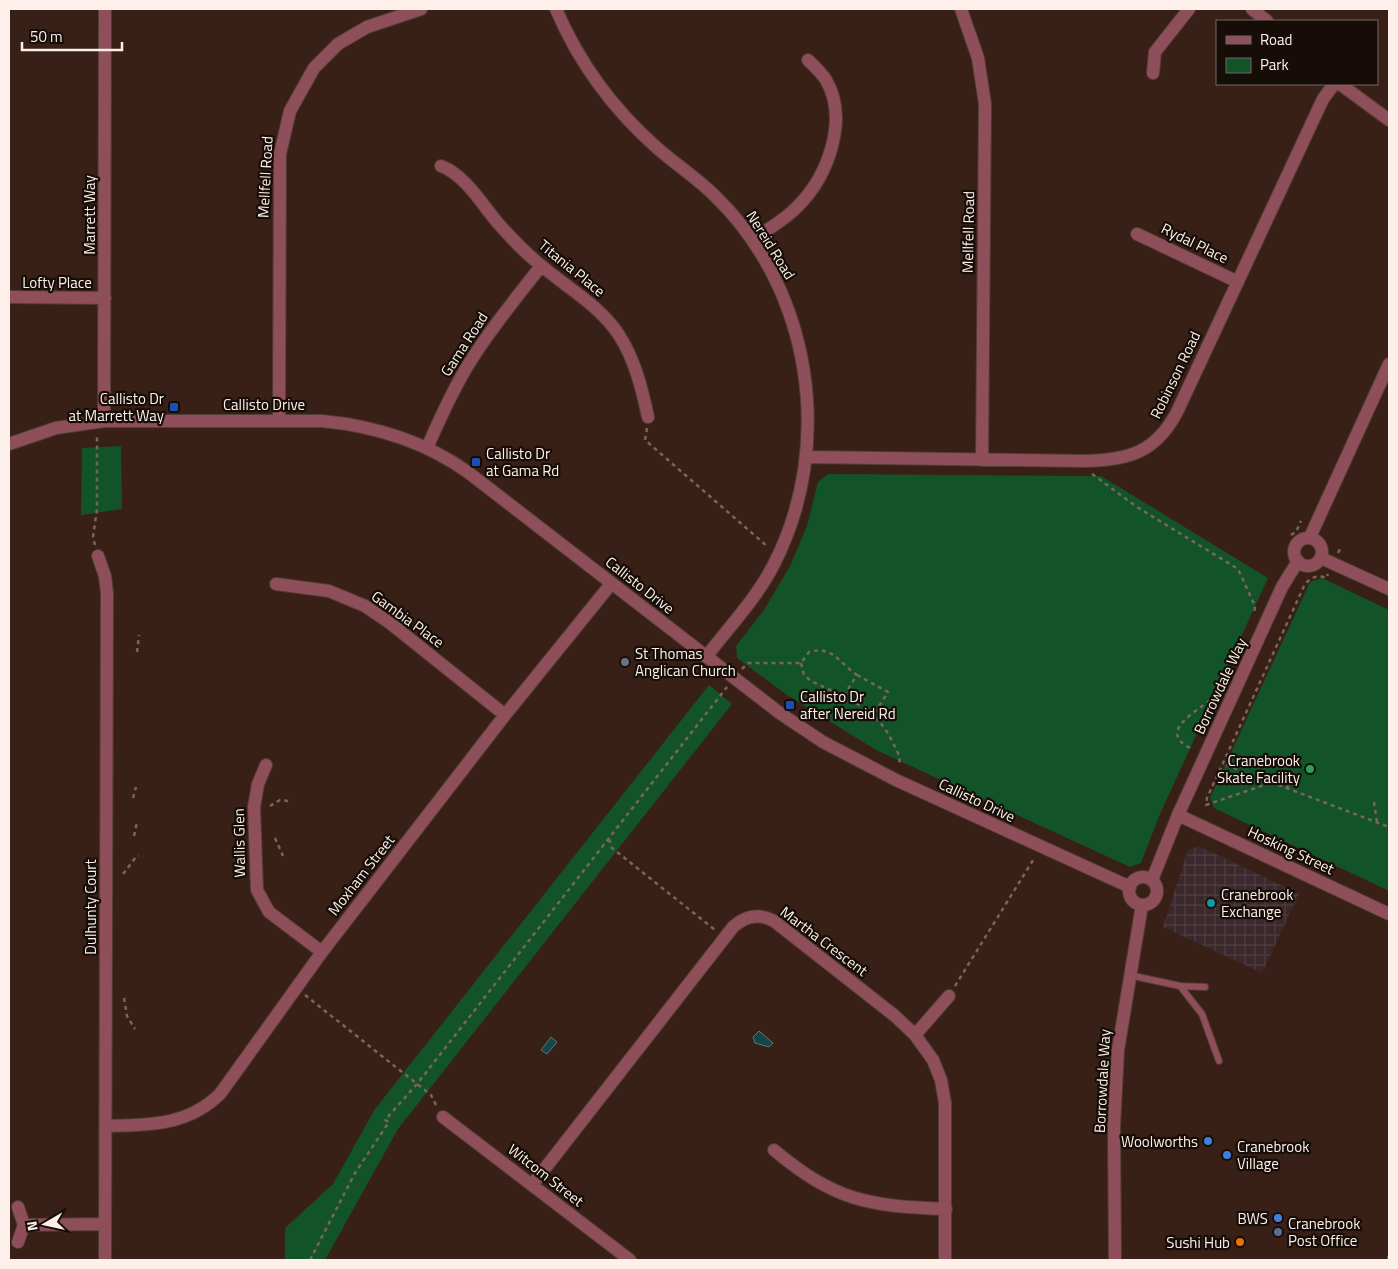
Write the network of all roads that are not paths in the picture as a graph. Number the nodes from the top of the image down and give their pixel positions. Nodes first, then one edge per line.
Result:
1 (105, 9) edge
2 (421, 9) edge
3 (556, 9) edge
4 (961, 9) edge
5 (1189, 9) edge
6 (1252, 9) edge
7 (1266, 16) edge
8 (808, 60) dead end
9 (1153, 73) dead end
10 (1333, 85) edge
11 (1341, 85) edge
12 (1389, 120) edge
13 (441, 166) dead end
14 (1137, 234) dead end
15 (752, 240) junction
16 (541, 266) junction
17 (1238, 282) junction
18 (9, 297) edge
19 (105, 298) junction
20 (1389, 364) edge
21 (648, 417) road end
22 (279, 420) junction
23 (104, 421) junction
24 (9, 444) edge
25 (427, 448) junction
26 (807, 457) junction
27 (982, 460) junction
28 (1310, 537) junction
29 (98, 556) road end
30 (1327, 561) junction
31 (1298, 562) junction
32 (276, 584) dead end
33 (611, 584) junction
34 (1389, 590) edge
35 (706, 657) junction
36 (505, 715) junction
37 (266, 765) dead end
38 (1178, 815) junction
39 (1152, 880) junction
40 (1130, 887) junction
41 (1142, 906) junction
42 (1389, 914) edge
43 (322, 952) junction
44 (1129, 975) junction
45 (1180, 986) junction
46 (1205, 987) dead end
47 (949, 996) road end
48 (915, 1035) junction
49 (1219, 1061) dead end
50 (443, 1117) road end
51 (106, 1126) junction
52 (774, 1150) dead end
53 (532, 1185) junction
54 (18, 1207) dead end
55 (946, 1209) junction
56 (105, 1224) junction
57 (24, 1225) junction
58 (18, 1242) dead end
59 (106, 1260) edge
60 (630, 1260) edge
61 (945, 1260) edge
62 (1115, 1260) edge

1 - 19 street, Marrett Way
2 - 22 street, Mellfell Road
3 - 15 street, Nereid Road
4 - 27 street, Mellfell Road
5 - 9 street
6 - 7 street
8 - 15 street
10 - 17 street, Robinson Road
11 - 12 street
13 - 16 street, Titania Place
14 - 17 street, Rydal Place
15 - 26 street, Nereid Road
16 - 21 street, Titania Place
16 - 25 street, Gama Road
17 - 27 street, Robinson Road
18 - 19 street, Lofty Place
19 - 23 street, Marrett Way
20 - 28 street, Borrowdale Way
22 - 23 street, Callisto Drive
22 - 25 street, Callisto Drive
23 - 24 street, Callisto Drive
25 - 33 street, Callisto Drive
26 - 27 street, Robinson Road
26 - 35 street, Nereid Road
28 - 30 street
28 - 31 street, Borrowdale Way
29 - 51 street, Dulhunty Court
30 - 31 street
30 - 34 street
31 - 38 street, Borrowdale Way
32 - 36 street, Gambia Place
33 - 35 street, Callisto Drive
33 - 36 street, Moxham Street
35 - 40 street, Callisto Drive
36 - 43 street, Moxham Street
37 - 43 street, Wallis Glen
38 - 39 street, Borrowdale Way
38 - 42 street, Hosking Street
39 - 40 street
39 - 41 street, Borrowdale Way
40 - 41 street
41 - 44 street, Borrowdale Way
43 - 51 street, Moxham Street
44 - 45 lane
44 - 62 street, Borrowdale Way
45 - 46 lane
45 - 49 lane
47 - 48 street
48 - 53 street, Martha Crescent
48 - 55 street, Martha Crescent
50 - 53 street, Witcom Street
51 - 56 street, Dulhunty Court
52 - 55 street
53 - 60 street, Witcom Street
54 - 57 street
55 - 61 street, Martha Crescent
56 - 57 street
56 - 59 street, Dulhunty Court
57 - 58 street

